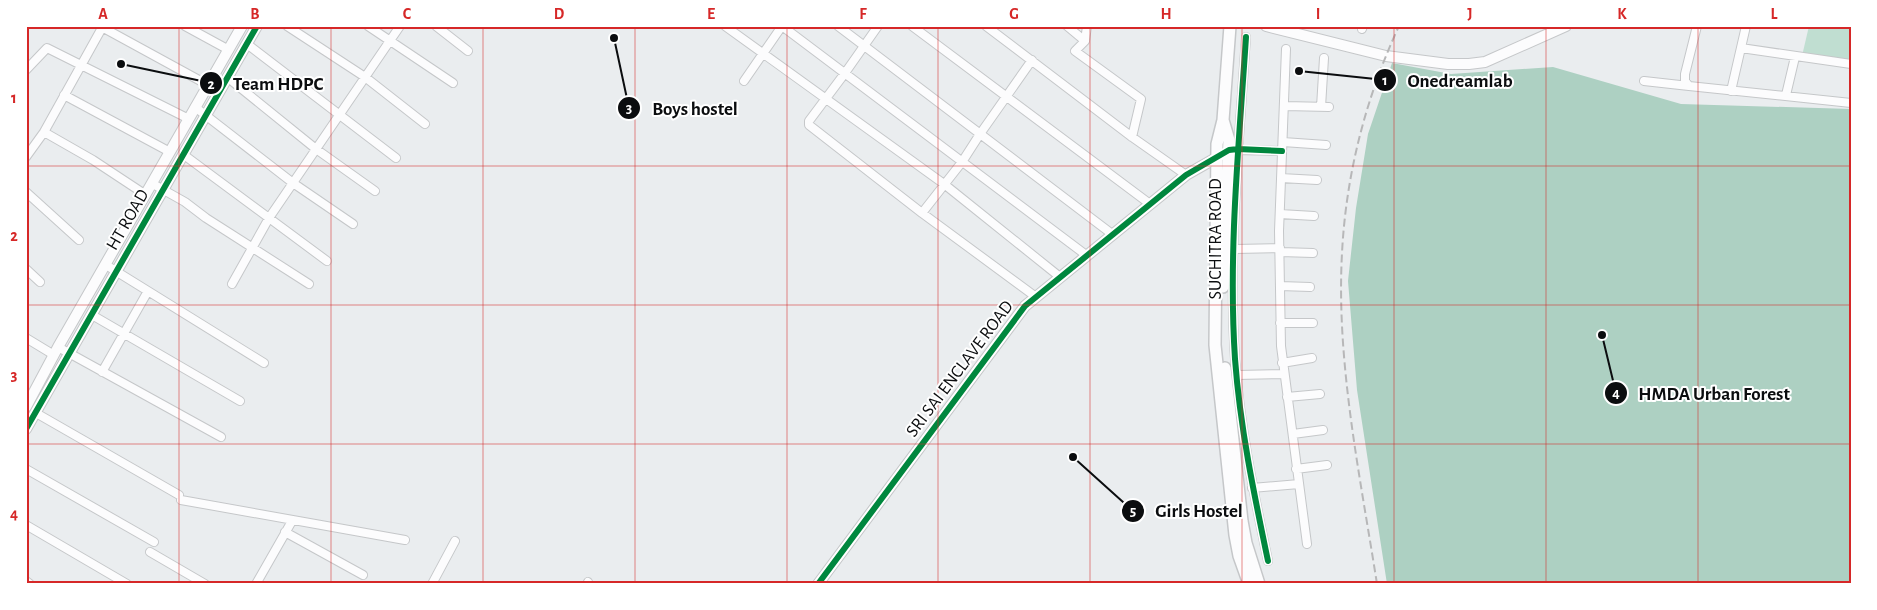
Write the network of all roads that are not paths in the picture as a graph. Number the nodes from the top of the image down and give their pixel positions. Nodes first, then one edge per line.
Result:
1 (185, 26) edge
2 (242, 26) edge
3 (257, 26) edge
4 (287, 26) edge
5 (368, 26) edge
6 (400, 26) edge
7 (436, 26) edge
8 (725, 26) edge
9 (838, 26) edge
10 (878, 26) edge
11 (912, 26) edge
12 (986, 26) edge
13 (1067, 26) edge
14 (1087, 26) edge
15 (1230, 26) edge
16 (1266, 26) edge
17 (1566, 26) edge
18 (1697, 26) edge
19 (1746, 26) edge
20 (101, 27) edge
21 (1246, 37) dead end
22 (1085, 41) junction
23 (390, 42) junction
24 (247, 44) junction
25 (864, 45) junction
26 (1741, 48) junction
27 (1286, 49) dead end
28 (229, 50) junction
29 (468, 51) dead end
30 (764, 53) junction
31 (1795, 57) junction
32 (1324, 58) dead end
33 (1032, 60) junction
34 (82, 64) junction
35 (1851, 64) edge
36 (26, 70) edge
37 (846, 73) junction
38 (227, 77) junction
39 (365, 77) junction
40 (744, 81) dead end
41 (1644, 81) dead end
42 (453, 83) dead end
43 (208, 85) junction
44 (1689, 86) junction
45 (1731, 91) junction
46 (64, 95) junction
47 (1786, 95) junction
48 (1007, 97) junction
49 (827, 98) junction
50 (1851, 103) edge
51 (1285, 106) junction
52 (195, 107) junction
53 (340, 114) junction
54 (205, 116) junction
55 (189, 119) junction
56 (1223, 120) junction
57 (425, 124) dead end
58 (44, 132) junction
59 (980, 134) junction
60 (1132, 137) junction
61 (1282, 142) junction
62 (1326, 145) dead end
63 (316, 149) junction
64 (1234, 150) junction
65 (1282, 151) junction
66 (28, 152) edge
67 (170, 152) junction
68 (184, 155) junction
69 (1216, 157) junction
70 (396, 158) dead end
71 (962, 162) junction
72 (1186, 174) junction
73 (1281, 178) junction
74 (1316, 180) dead end
75 (293, 183) junction
76 (153, 184) junction
77 (944, 184) junction
78 (164, 190) junction
79 (375, 191) dead end
80 (26, 192) edge
81 (146, 195) junction
82 (1150, 204) junction
83 (922, 213) junction
84 (1280, 214) junction
85 (1314, 216) dead end
86 (269, 218) junction
87 (353, 224) dead end
88 (1112, 234) junction
89 (79, 240) dead end
90 (251, 248) junction
91 (1234, 250) junction
92 (1280, 250) junction
93 (1313, 253) dead end
94 (1086, 256) junction
95 (327, 261) dead end
96 (106, 264) junction
97 (26, 269) edge
98 (115, 272) junction
99 (1060, 277) junction
100 (40, 282) dead end
101 (232, 284) dead end
102 (308, 284) dead end
103 (1280, 286) junction
104 (1310, 287) dead end
105 (148, 291) junction
106 (1036, 297) junction
107 (92, 315) junction
108 (1313, 323) dead end
109 (1280, 324) junction
110 (124, 334) junction
111 (26, 338) edge
112 (56, 351) junction
113 (70, 354) junction
114 (1312, 358) dead end
115 (264, 363) dead end
116 (1282, 363) junction
117 (102, 372) junction
118 (1284, 374) junction
119 (1237, 375) junction
120 (1320, 394) dead end
121 (1287, 397) junction
122 (240, 401) dead end
123 (27, 403) edge
124 (36, 413) junction
125 (26, 429) edge
126 (1323, 430) dead end
127 (1293, 434) junction
128 (221, 438) dead end
129 (1327, 465) dead end
130 (26, 469) edge
131 (1296, 469) junction
132 (1299, 484) junction
133 (1252, 488) junction
134 (292, 521) junction
135 (26, 525) edge
136 (285, 532) junction
137 (405, 540) dead end
138 (456, 541) dead end
139 (154, 542) dead end
140 (1307, 544) dead end
141 (150, 552) dead end
142 (1268, 561) dead end
143 (363, 575) dead end
144 (26, 581) edge
145 (30, 584) edge
146 (127, 584) edge
147 (205, 584) edge
148 (256, 584) edge
149 (432, 584) edge
150 (818, 584) edge
151 (1249, 584) edge
152 (1259, 584) edge

1 - 28 street
2 - 28 street, HT ROAD
3 - 24 street, HT ROAD
4 - 39 street
5 - 23 street
6 - 23 street
7 - 29 street
8 - 30 street
9 - 25 street
10 - 25 street
11 - 48 street
12 - 33 street
13 - 22 street
14 - 22 street
15 - 56 main road
16 - 17 street
18 - 44 street
19 - 26 street
20 - 34 street
20 - 43 street
21 - 64 street
22 - 60 street
23 - 39 street
23 - 42 street
24 - 38 street, HT ROAD
24 - 53 street
25 - 37 street
25 - 59 street
26 - 31 street
26 - 45 street
27 - 51 street
28 - 43 street, HT ROAD
30 - 37 street
30 - 40 street
30 - 49 street
31 - 35 street
31 - 47 street
32 - 51 street
33 - 48 street
33 - 60 street
34 - 36 street
34 - 46 street
34 - 55 street
37 - 49 street
37 - 71 street
38 - 54 street, HT ROAD
38 - 63 street
39 - 53 street
39 - 57 street
41 - 44 street
43 - 52 street, HT ROAD
44 - 45 street
45 - 47 street
46 - 58 street
46 - 67 street
47 - 50 street
48 - 59 street
48 - 82 street
49 - 77 street
49 - 83 street
51 - 61 street
52 - 54 street
52 - 55 street, HT ROAD
53 - 63 street
53 - 70 street
54 - 68 street, HT ROAD
54 - 75 street
55 - 67 street, HT ROAD
56 - 64 main road, SUCHITRA ROAD
56 - 69 main road, SUCHITRA ROAD
58 - 66 street
58 - 81 street
59 - 71 street
59 - 88 street
60 - 72 street
61 - 62 street
61 - 65 street
63 - 75 street
63 - 79 street
64 - 65 street
64 - 69 street, SRI SAI ENCLAVE ROAD
64 - 91 street
64 - 152 main road, SUCHITRA ROAD
65 - 73 street
67 - 76 street, HT ROAD
68 - 78 street, HT ROAD
68 - 86 street
69 - 72 street, SRI SAI ENCLAVE ROAD
69 - 151 main road, SUCHITRA ROAD
71 - 77 street
71 - 94 street
72 - 82 street, SRI SAI ENCLAVE ROAD
73 - 74 street
73 - 84 street
75 - 86 street
75 - 87 street
76 - 78 street
76 - 81 street, HT ROAD
77 - 83 street
77 - 99 street
78 - 90 street
78 - 98 street, HT ROAD
80 - 89 street
81 - 96 street, HT ROAD
82 - 88 street, SRI SAI ENCLAVE ROAD
83 - 106 street
84 - 85 street
84 - 92 street
86 - 90 street
86 - 95 street
88 - 94 street, SRI SAI ENCLAVE ROAD
90 - 101 street
90 - 102 street
91 - 92 street
91 - 119 street
92 - 93 street
92 - 103 street
94 - 99 street, SRI SAI ENCLAVE ROAD
96 - 98 street
96 - 112 street, HT ROAD
97 - 100 street
98 - 105 street
98 - 107 street, HT ROAD
99 - 106 street, SRI SAI ENCLAVE ROAD
103 - 104 street
103 - 109 street
105 - 110 street
105 - 115 street
106 - 150 street, SRI SAI ENCLAVE ROAD
107 - 110 street
107 - 113 street, HT ROAD
108 - 109 street
109 - 116 street
110 - 117 street
110 - 122 street
111 - 112 street
112 - 113 street
112 - 123 street, HT ROAD
113 - 117 street
113 - 124 street, HT ROAD
114 - 116 street
116 - 118 street
117 - 128 street
118 - 119 street
118 - 121 street
119 - 133 street
120 - 121 street
121 - 127 street
124 - 125 street, HT ROAD
124 - 134 street
126 - 127 street
127 - 131 street
129 - 131 street
130 - 139 street
131 - 132 street
132 - 133 street
132 - 140 street
133 - 142 street
134 - 136 street
134 - 137 street
135 - 146 street
136 - 143 street
136 - 148 street
138 - 149 street
141 - 147 street
144 - 145 street

